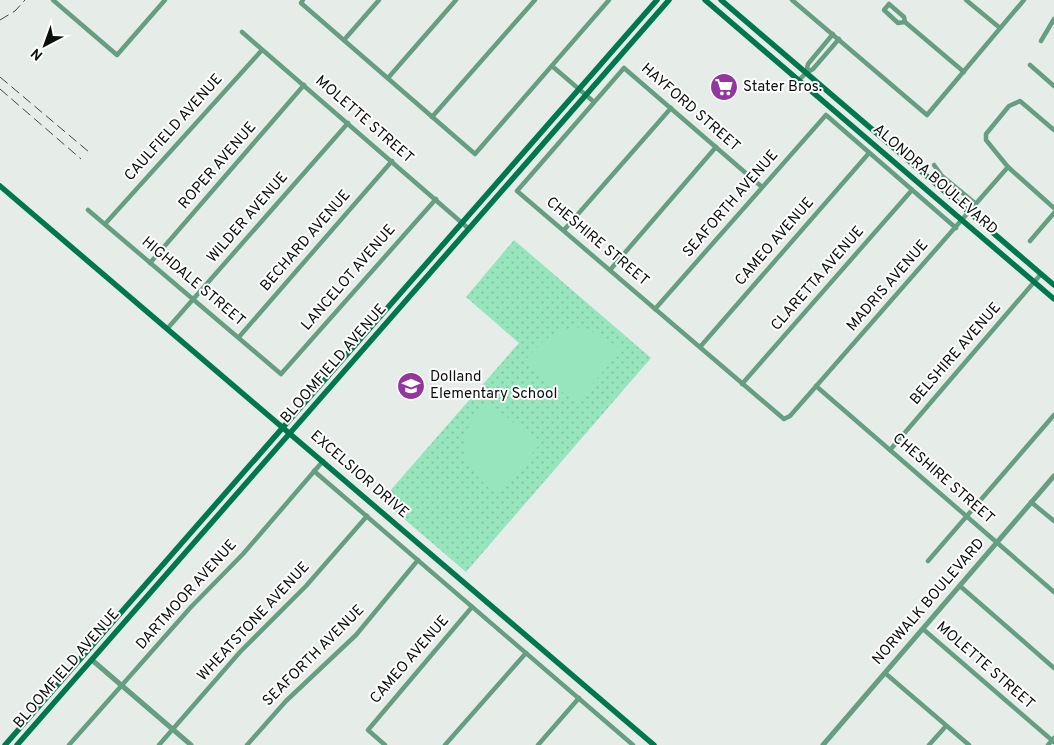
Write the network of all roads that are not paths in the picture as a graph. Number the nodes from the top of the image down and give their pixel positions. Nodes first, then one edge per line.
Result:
1 (53, 0) edge
2 (165, 0) edge
3 (379, 0) edge
4 (456, 0) edge
5 (535, 0) edge
6 (610, 0) edge
7 (657, 0) edge
8 (670, 0) edge
9 (705, 0) edge
10 (721, 0) edge
11 (792, 0) edge
12 (966, 0) edge
13 (1024, 0) edge
14 (302, 1) edge
15 (1054, 19) edge
16 (905, 22) junction
17 (1000, 28) junction
18 (631, 29) junction
19 (758, 31) junction
20 (242, 32) dead end
21 (638, 36) junction
22 (836, 37) junction
23 (751, 39) junction
24 (344, 40) junction
25 (1041, 41) dead end
26 (262, 50) junction
27 (1030, 65) dead end
28 (552, 66) junction
29 (624, 68) joint
30 (806, 72) junction
31 (964, 72) junction
32 (388, 78) junction
33 (799, 80) junction
34 (304, 86) junction
35 (1054, 86) edge
36 (578, 89) junction
37 (586, 96) junction
38 (594, 102) junction
39 (671, 108) junction
40 (826, 115) joint
41 (432, 117) junction
42 (348, 123) junction
43 (1054, 130) edge
44 (716, 147) junction
45 (869, 153) junction
46 (392, 161) junction
47 (934, 165) dead end
48 (1008, 167) junction
49 (0, 186) edge
50 (762, 187) junction
51 (912, 190) junction
52 (436, 199) junction
53 (976, 204) junction
54 (1054, 208) edge
55 (88, 210) dead end
56 (969, 212) junction
57 (1054, 212) edge
58 (962, 220) junction
59 (462, 222) junction
60 (106, 224) junction
61 (956, 228) junction
62 (469, 229) junction
63 (564, 230) junction
64 (1030, 241) dead end
65 (150, 262) junction
66 (610, 270) junction
67 (1041, 274) junction
68 (1034, 282) junction
69 (1054, 285) edge
70 (1054, 299) edge
71 (193, 300) junction
72 (655, 309) junction
73 (167, 329) junction
74 (238, 337) junction
75 (700, 347) junction
76 (281, 374) joint
77 (742, 384) junction
78 (816, 386) junction
79 (1054, 415) edge
80 (784, 419) joint
81 (284, 428) junction
82 (290, 433) junction
83 (890, 450) junction
84 (323, 461) junction
85 (314, 470) junction
86 (1054, 476) edge
87 (1031, 502) junction
88 (367, 516) junction
89 (966, 516) junction
90 (1054, 521) edge
91 (997, 542) junction
92 (418, 560) junction
93 (928, 561) dead end
94 (960, 586) junction
95 (1054, 592) edge
96 (472, 607) junction
97 (106, 629) junction
98 (923, 629) junction
99 (118, 630) junction
100 (109, 640) junction
101 (91, 647) junction
102 (526, 653) junction
103 (81, 659) junction
104 (92, 660) junction
105 (1054, 668) edge
106 (885, 673) junction
107 (122, 686) junction
108 (579, 698) junction
109 (946, 726) junction
110 (173, 730) junction
111 (1052, 742) edge
112 (631, 744) edge
113 (5, 745) edge
114 (17, 745) edge
115 (69, 745) edge
116 (159, 745) edge
117 (191, 745) edge
118 (247, 745) edge
119 (385, 745) edge
120 (445, 745) edge
121 (538, 745) edge
122 (654, 745) edge
123 (823, 745) edge
124 (929, 745) edge
125 (969, 745) edge

1 - 2 street
3 - 24 street
4 - 32 street
5 - 41 street
6 - 28 street
7 - 18 main road, BLOOMFIELD AVENUE
8 - 21 main road, BLOOMFIELD AVENUE
9 - 23 main road, ALONDRA BOULEVARD
10 - 19 main road, ALONDRA BOULEVARD
11 - 22 street
12 - 17 street
13 - 17 street
14 - 24 street
15 - 25 street
16 - 16 street
16 - 31 street
17 - 31 street
18 - 21 main road
18 - 36 main road, BLOOMFIELD AVENUE
19 - 23 main road
19 - 30 main road, ALONDRA BOULEVARD
20 - 26 street, MOLETTE STREET
21 - 37 main road, BLOOMFIELD AVENUE
22 - 30 street
22 - 31 street
23 - 33 main road, ALONDRA BOULEVARD
24 - 32 street
26 - 34 street, MOLETTE STREET
26 - 60 street, CAULFIELD AVENUE
27 - 35 street
28 - 36 street
28 - 41 street
29 - 38 street, CHESHIRE STREET
29 - 39 street, HAYFORD STREET
30 - 33 street
30 - 56 main road, ALONDRA BOULEVARD
32 - 41 street
33 - 58 main road, ALONDRA BOULEVARD
34 - 42 street, MOLETTE STREET
34 - 65 street, ROPER AVENUE
36 - 37 street
36 - 59 main road, BLOOMFIELD AVENUE
37 - 38 street
37 - 62 main road, BLOOMFIELD AVENUE
38 - 63 street, CHESHIRE STREET
39 - 44 street, HAYFORD STREET
39 - 63 street
40 - 45 street, ALONDRA BOULEVARD
40 - 50 street, SEAFORTH AVENUE
42 - 46 street, MOLETTE STREET
42 - 71 street, WILDER AVENUE
43 - 48 street
44 - 50 street, HAYFORD STREET
44 - 66 street
45 - 51 street, ALONDRA BOULEVARD
45 - 75 street, CAMEO AVENUE
46 - 52 street, MOLETTE STREET
46 - 74 street, BECHARD AVENUE
47 - 53 street, ALONDRA BOULEVARD
48 - 53 street, MADRIS AVENUE
48 - 54 street
49 - 73 main road, EXCELSIOR DRIVE
50 - 72 street, SEAFORTH AVENUE
51 - 61 street, ALONDRA BOULEVARD
51 - 77 street, CLARETTA AVENUE
52 - 59 street, MOLETTE STREET
52 - 76 street, LANCELOT AVENUE
53 - 56 street, MADRIS AVENUE
55 - 60 street, HIGHDALE STREET
56 - 58 street, MADRIS AVENUE
56 - 67 main road, ALONDRA BOULEVARD
57 - 64 street
58 - 61 street, MADRIS AVENUE
58 - 68 main road, ALONDRA BOULEVARD
59 - 62 street, MOLETTE STREET
59 - 81 main road, BLOOMFIELD AVENUE
60 - 65 street, HIGHDALE STREET
61 - 78 street, MADRIS AVENUE
62 - 82 main road, BLOOMFIELD AVENUE
63 - 66 street, CHESHIRE STREET
65 - 71 street, HIGHDALE STREET
66 - 72 street, CHESHIRE STREET
67 - 68 street, BELSHIRE AVENUE
67 - 69 main road, ALONDRA BOULEVARD
68 - 70 main road, ALONDRA BOULEVARD
68 - 83 street, BELSHIRE AVENUE
71 - 73 street, WILDER AVENUE
71 - 74 street, HIGHDALE STREET
72 - 75 street, CHESHIRE STREET
73 - 81 main road, EXCELSIOR DRIVE
74 - 76 street, HIGHDALE STREET
75 - 77 street, CHESHIRE STREET
77 - 80 street, CHESHIRE STREET
78 - 80 street, MADRIS AVENUE
78 - 83 street, CHESHIRE STREET
79 - 89 street
81 - 82 main road, EXCELSIOR DRIVE
81 - 97 main road, BLOOMFIELD AVENUE
82 - 84 main road, EXCELSIOR DRIVE
82 - 99 main road, BLOOMFIELD AVENUE
83 - 89 street, CHESHIRE STREET
84 - 85 street, DARTMOOR AVENUE
84 - 122 main road, EXCELSIOR DRIVE
85 - 88 street, EXCELSIOR DRIVE
85 - 107 street, DARTMOOR AVENUE
86 - 87 street, NORWALK BOULEVARD
87 - 90 street
87 - 91 street, NORWALK BOULEVARD
88 - 92 street, EXCELSIOR DRIVE
88 - 110 street, WHEATSTONE AVENUE
89 - 91 street, CHESHIRE STREET
89 - 93 street
91 - 94 street, NORWALK BOULEVARD
91 - 95 street, CHESHIRE STREET
92 - 96 street, EXCELSIOR DRIVE
92 - 118 street, SEAFORTH AVENUE
94 - 98 street, NORWALK BOULEVARD
94 - 105 street
96 - 102 street, EXCELSIOR DRIVE
96 - 119 street, CAMEO AVENUE
97 - 99 main road
97 - 100 main road
97 - 101 main road, BLOOMFIELD AVENUE
98 - 106 street, NORWALK BOULEVARD
98 - 111 street, MOLETTE STREET
99 - 100 main road, BLOOMFIELD AVENUE
100 - 104 main road, BLOOMFIELD AVENUE
101 - 103 main road, BLOOMFIELD AVENUE
101 - 104 main road
102 - 108 street, EXCELSIOR DRIVE
102 - 120 street
103 - 104 main road
103 - 113 main road, BLOOMFIELD AVENUE
104 - 107 street
104 - 114 main road, BLOOMFIELD AVENUE
106 - 109 street
106 - 123 street, NORWALK BOULEVARD
107 - 110 street
107 - 115 street, DARTMOOR AVENUE
108 - 112 street, EXCELSIOR DRIVE
108 - 121 street
109 - 124 street
109 - 125 street
110 - 116 street, WHEATSTONE AVENUE
110 - 117 street

